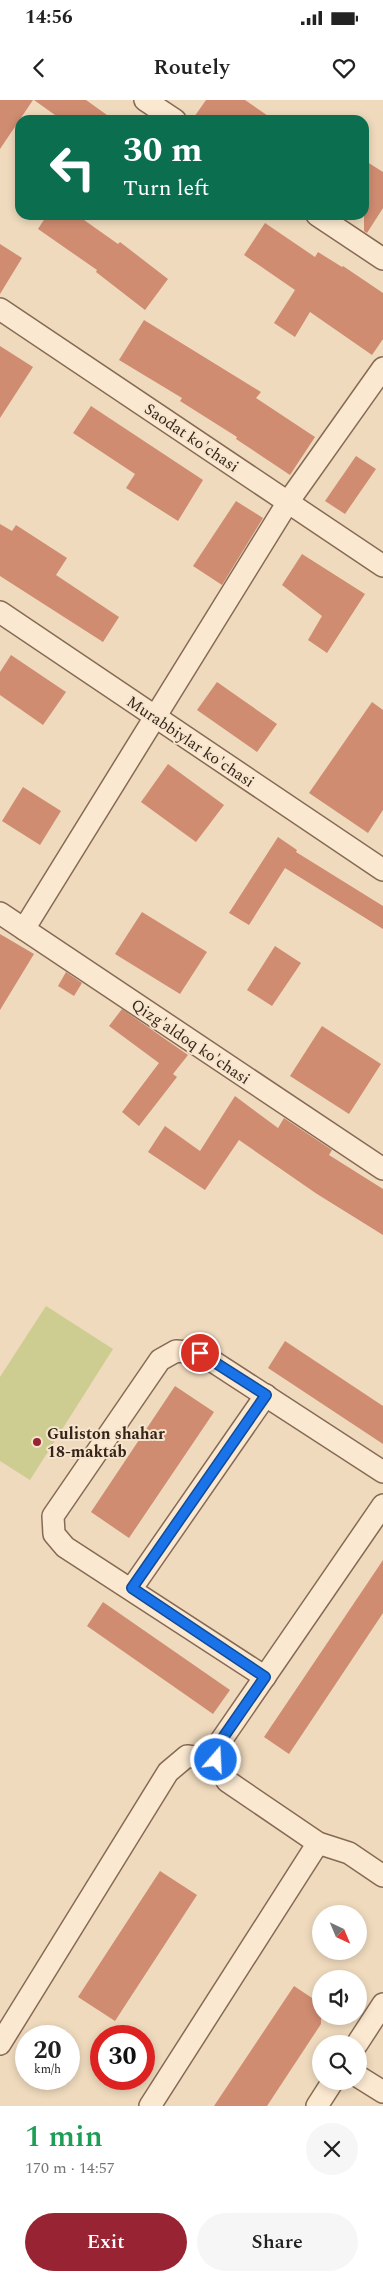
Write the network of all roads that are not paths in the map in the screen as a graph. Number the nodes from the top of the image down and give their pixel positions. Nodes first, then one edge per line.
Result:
1 (145, 100) edge
2 (168, 115) edge
3 (324, 220) edge
4 (383, 259) edge
5 (0, 309) edge
6 (383, 368) edge
7 (288, 502) junction
8 (383, 566) edge
9 (0, 612) edge
10 (154, 716) junction
11 (383, 870) edge
12 (0, 913) edge
13 (24, 929) junction
14 (383, 1169) edge
15 (266, 1395) junction
16 (383, 1472) edge
17 (383, 1505) edge
18 (132, 1588) junction
19 (265, 1677) junction
20 (216, 1760) junction
21 (318, 1842) junction
22 (383, 1876) edge
23 (383, 2004) edge
24 (6, 2018) edge
25 (363, 2035) edge
26 (0, 2044) edge
27 (367, 2082) edge
28 (327, 2090) edge
29 (383, 2092) edge
30 (150, 2106) edge
31 (317, 2106) edge

1 - 2 street
3 - 4 street
5 - 7 street, Saodat ko'chasi
6 - 7 street
7 - 8 street, Saodat ko'chasi
7 - 10 street
9 - 10 street, Murabbiylar ko'chasi
10 - 11 street, Murabbiylar ko'chasi
10 - 13 street
12 - 13 street, Qizg'aldoq ko'chasi
13 - 14 street, Qizg'aldoq ko'chasi
15 - 16 street
15 - 18 street
15 - 18 street
17 - 19 street
18 - 19 street
19 - 20 street
20 - 21 street
20 - 24 street
21 - 22 street
21 - 30 street
23 - 25 street
24 - 26 street
27 - 29 street
28 - 31 street

